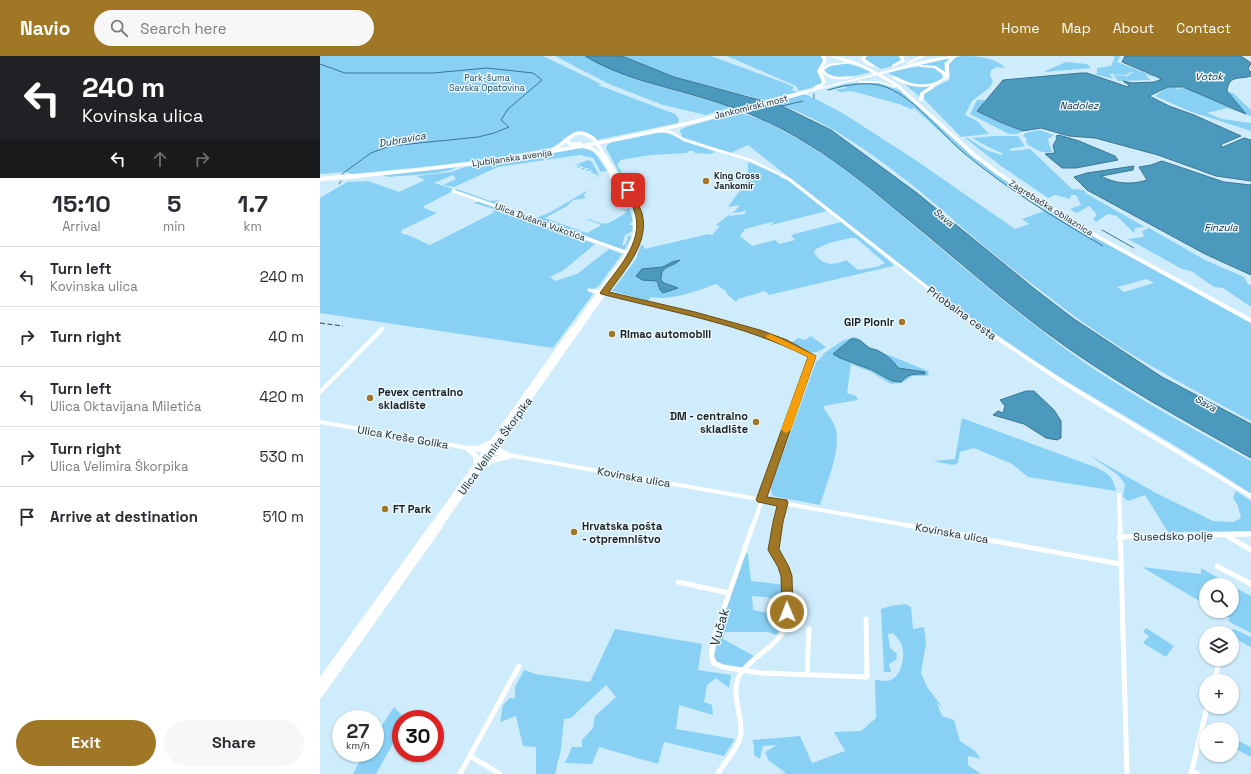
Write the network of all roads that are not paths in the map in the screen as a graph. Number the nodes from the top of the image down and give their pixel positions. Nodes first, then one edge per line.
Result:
1 (823, 56) edge
2 (831, 56) edge
3 (844, 56) edge
4 (864, 56) edge
5 (901, 56) edge
6 (923, 56) edge
7 (955, 56) edge
8 (960, 56) edge
9 (917, 59) junction
10 (891, 67) junction
11 (906, 67) junction
12 (873, 68) junction
13 (859, 76) junction
14 (889, 77) junction
15 (830, 85) junction
16 (803, 92) junction
17 (920, 102) junction
18 (929, 110) junction
19 (700, 119) junction
20 (682, 124) junction
21 (654, 131) junction
22 (675, 134) junction
23 (620, 139) junction
24 (565, 140) junction
25 (588, 143) junction
26 (596, 143) junction
27 (575, 148) junction
28 (540, 152) junction
29 (610, 166) junction
30 (346, 176) junction
31 (320, 178) edge
32 (622, 183) junction
33 (616, 184) junction
34 (628, 190) junction
35 (453, 191) dead end
36 (622, 192) junction
37 (628, 253) junction
38 (589, 290) dead end
39 (602, 292) junction
40 (1251, 318) edge
41 (1251, 321) edge
42 (382, 329) dead end
43 (320, 392) edge
44 (320, 422) edge
45 (494, 443) junction
46 (468, 449) junction
47 (488, 453) junction
48 (509, 456) junction
49 (477, 468) junction
50 (1119, 495) dead end
51 (1251, 496) edge
52 (762, 500) junction
53 (783, 503) junction
54 (1251, 534) edge
55 (1226, 535) junction
56 (1119, 537) junction
57 (1251, 550) edge
58 (1120, 564) junction
59 (1217, 566) dead end
60 (678, 582) dead end
61 (1251, 584) edge
62 (729, 593) junction
63 (866, 619) dead end
64 (809, 629) dead end
65 (519, 666) dead end
66 (741, 672) junction
67 (807, 675) junction
68 (320, 683) edge
69 (320, 694) edge
70 (1205, 714) edge
71 (470, 756) junction
72 (1191, 772) edge
73 (460, 774) edge
74 (500, 774) edge
75 (718, 774) edge
76 (1127, 774) edge
77 (1198, 774) edge

1 - 16 highway
2 - 12 highway
3 - 12 highway
4 - 12 highway
5 - 10 highway
6 - 9 highway
7 - 11 highway
8 - 17 highway
9 - 10 highway
9 - 15 highway
10 - 13 highway
11 - 14 highway
11 - 15 highway
12 - 13 highway
12 - 14 highway, Zagrebačka obilaznica
13 - 15 highway
14 - 17 highway
14 - 17 highway, Zagrebačka obilaznica
14 - 18 highway, Zagrebačka obilaznica
15 - 16 highway
15 - 17 highway
16 - 19 main road, Jankomirski most
17 - 18 highway
17 - 41 highway, Zagrebačka obilaznica
18 - 40 highway, Zagrebačka obilaznica
19 - 20 main road, Ljubljanska avenija
19 - 26 main road, Ljubljanska avenija
20 - 21 main road, Ljubljanska avenija
20 - 22 street
21 - 22 street, Priobalna cesta
21 - 23 main road, Ljubljanska avenija
22 - 51 street, Priobalna cesta
23 - 26 main road, Ljubljanska avenija
23 - 29 main road
24 - 25 main road
24 - 28 main road
24 - 29 main road
25 - 26 main road, Ljubljanska avenija
25 - 28 main road, Ljubljanska avenija
26 - 27 main road, Ljubljanska avenija
27 - 29 main road
27 - 30 main road, Ljubljanska avenija
28 - 30 main road, Ljubljanska avenija
29 - 32 main road
29 - 33 main road
30 - 31 main road, Ljubljanska avenija
32 - 33 main road
32 - 34 main road, Ulica Velimira Škorpika
33 - 36 main road, Ulica Velimira Škorpika
34 - 36 main road
34 - 39 main road, Ulica Velimira Škorpika
35 - 37 street, Ulica Dušana Vukotića
36 - 37 main road, Ulica Velimira Škorpika
37 - 39 main road, Ulica Velimira Škorpika
38 - 39 street
39 - 45 main road, Ulica Velimira Škorpika
39 - 52 street, Vučak
42 - 43 street
44 - 46 street, Ulica Kreše Golika
45 - 46 main road
45 - 47 main road, Ulica Velimira Škorpika
45 - 48 main road
46 - 47 street, Ulica Kreše Golika
46 - 49 main road
47 - 48 street, Kovinska ulica
47 - 49 main road, Ulica Velimira Škorpika
48 - 49 main road
48 - 52 street, Kovinska ulica
49 - 68 main road, Ulica Velimira Škorpika
49 - 69 main road, Ulica Velimira Škorpika
50 - 56 street
52 - 53 street, Kovinska ulica
52 - 62 street, Vučak
53 - 58 street, Kovinska ulica
53 - 66 street
54 - 55 street, Susedsko polje
55 - 56 street, Susedsko polje
55 - 57 street, Susedsko polje
56 - 58 street
58 - 76 street
59 - 61 street
60 - 62 street
62 - 66 street, Vučak
63 - 67 street, Vučak
64 - 67 street
65 - 71 street
66 - 67 street, Vučak
66 - 75 street
70 - 72 street
71 - 73 street
71 - 74 street
72 - 77 street

